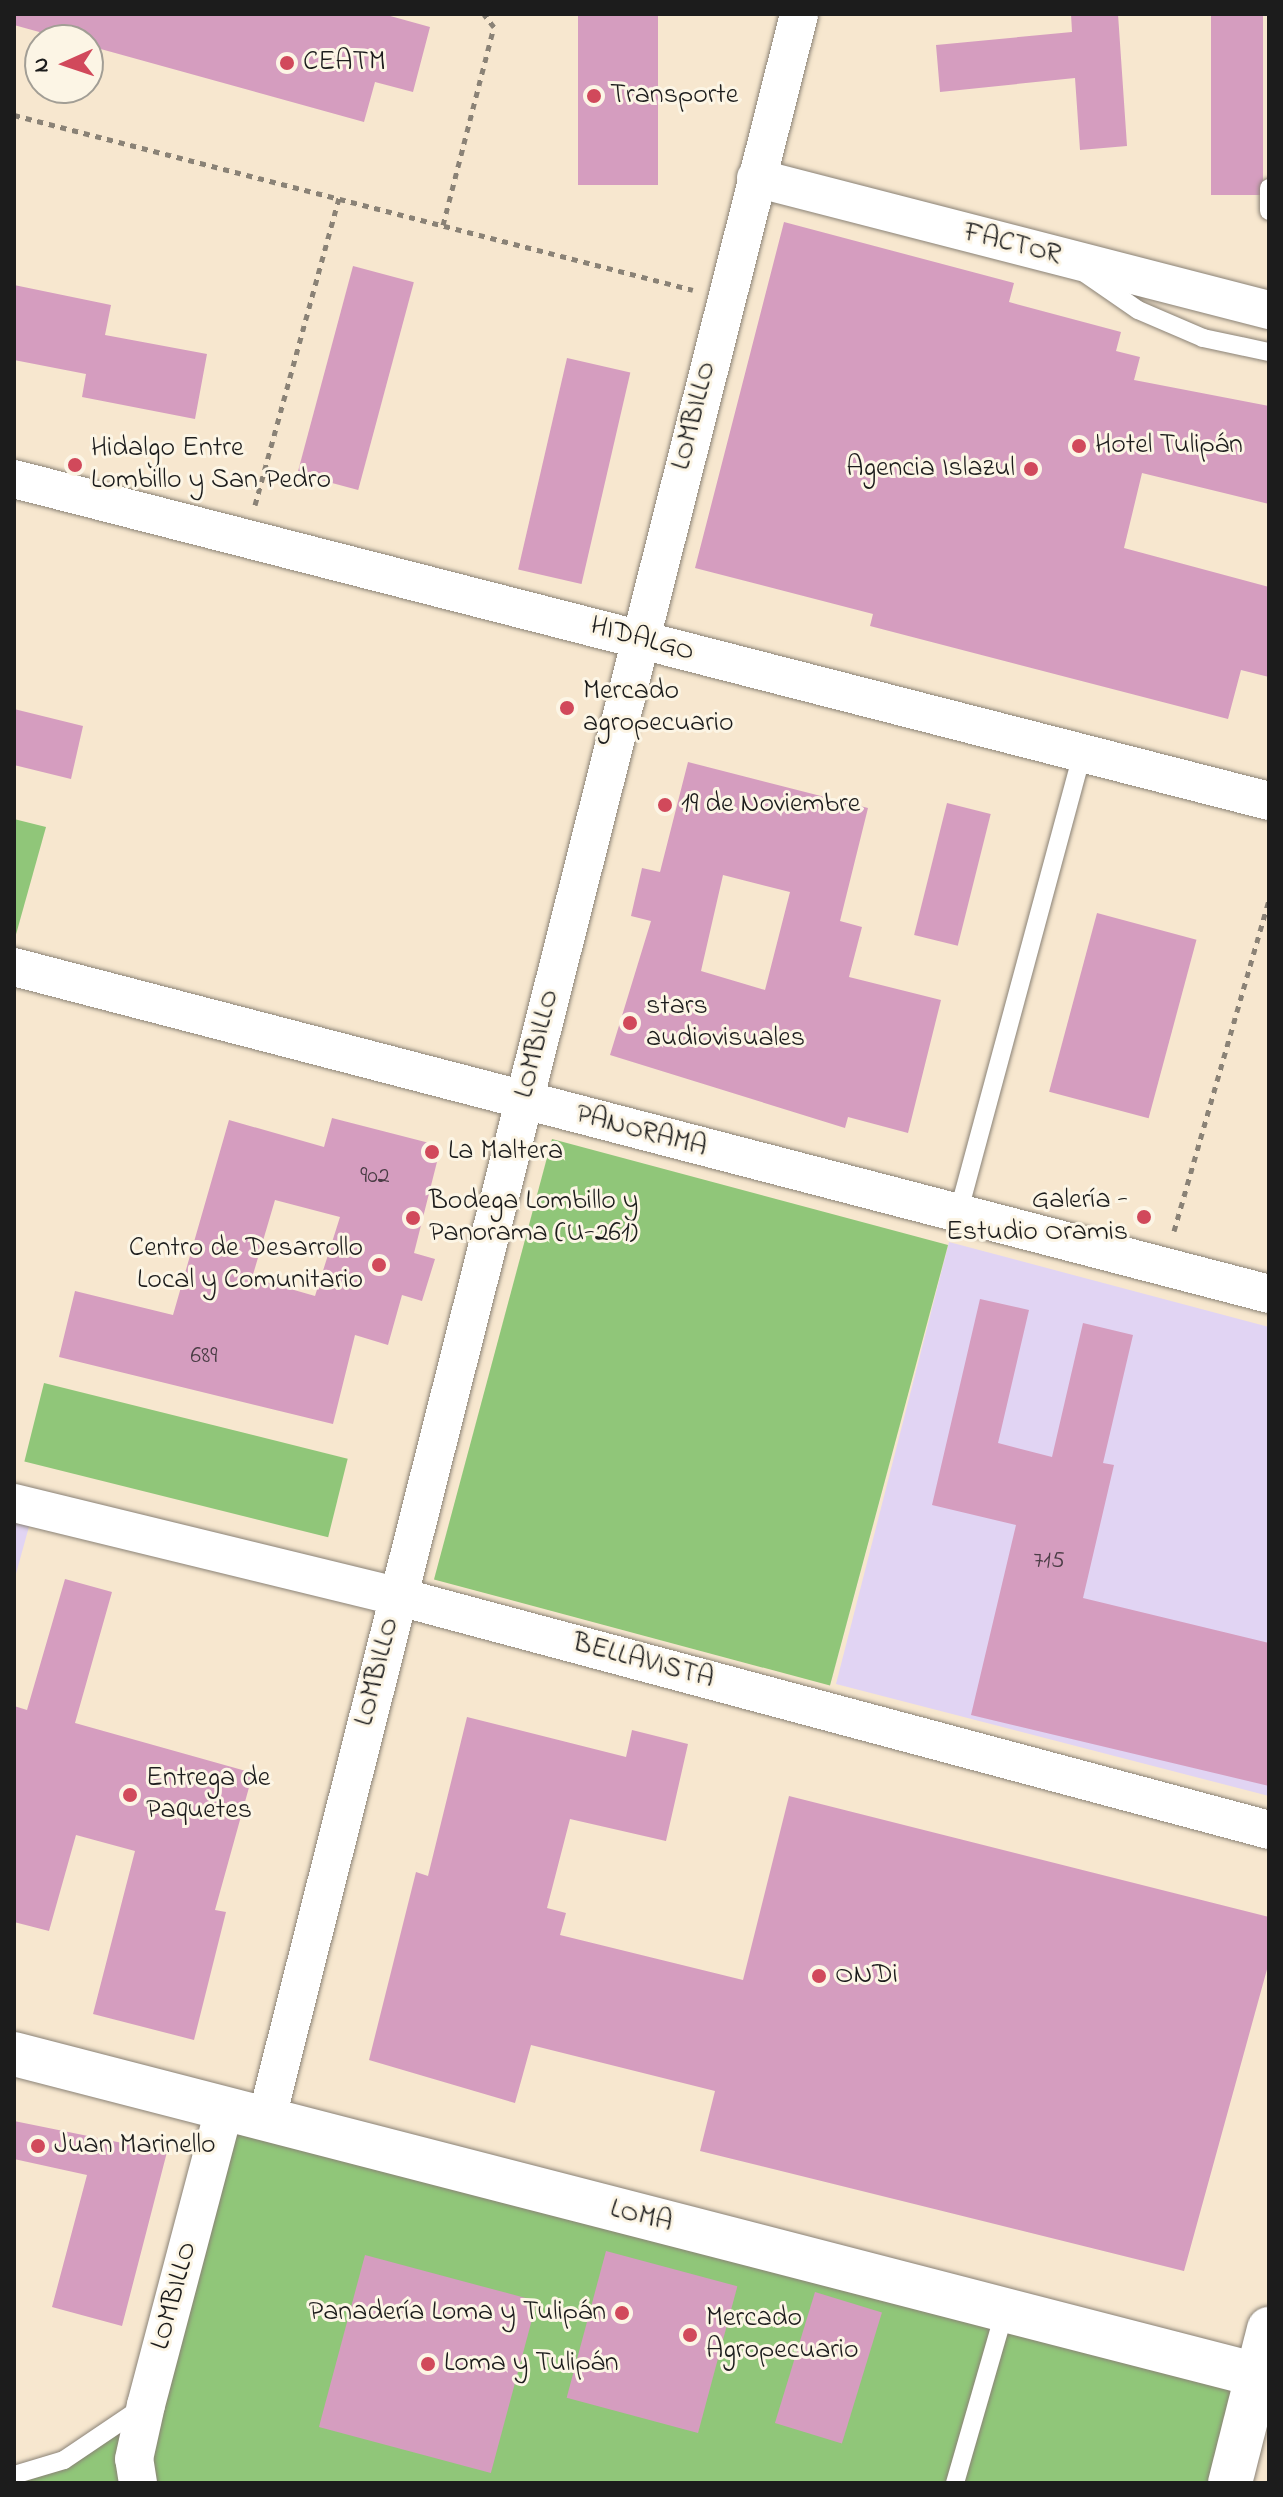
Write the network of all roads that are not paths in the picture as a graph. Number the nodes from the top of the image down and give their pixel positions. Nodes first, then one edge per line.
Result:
1 (799, 14) edge
2 (756, 178) junction
3 (1269, 188) edge
4 (1269, 211) edge
5 (1064, 259) junction
6 (1269, 310) edge
7 (1269, 352) edge
8 (14, 479) edge
9 (639, 640) junction
10 (1082, 754) junction
11 (1269, 801) edge
12 (14, 967) edge
13 (523, 1101) junction
14 (958, 1214) junction
15 (1269, 1294) edge
16 (14, 1503) edge
17 (396, 1596) junction
18 (1269, 1830) edge
19 (14, 2054) edge
20 (224, 2110) junction
21 (266, 2121) junction
22 (1005, 2310) junction
23 (1269, 2329) edge
24 (1263, 2376) edge
25 (146, 2405) junction
26 (14, 2475) edge
27 (138, 2483) edge
28 (955, 2483) edge
29 (1230, 2483) edge

1 - 2 street, LOMBILLO
2 - 5 street, FACTOR
2 - 9 street, LOMBILLO
3 - 4 lane
5 - 6 street, FACTOR
5 - 7 lane
8 - 9 street, HIDALGO
9 - 10 street, HIDALGO
9 - 13 street, LOMBILLO
10 - 11 street, HIDALGO
10 - 14 lane
12 - 13 street, PANORAMA
13 - 14 street, PANORAMA
13 - 17 street, LOMBILLO
14 - 15 street, PANORAMA
16 - 17 street, BELLAVISTA
17 - 18 street, BELLAVISTA
17 - 21 street, LOMBILLO
19 - 20 street, LOMA
20 - 21 street, LOMA
20 - 25 street, LOMBILLO
21 - 22 street, LOMA
22 - 24 street, LOMA
22 - 28 lane
23 - 24 street
24 - 29 street
25 - 26 lane
25 - 27 street, LOMBILLO

